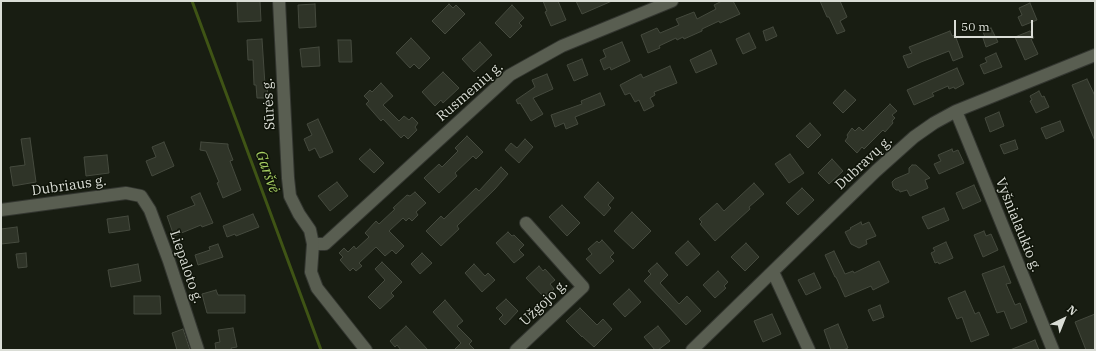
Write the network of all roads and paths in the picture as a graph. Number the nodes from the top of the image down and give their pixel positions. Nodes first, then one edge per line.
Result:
1 (278, 1) edge
2 (672, 1) edge
3 (1095, 55) edge
4 (956, 111) junction
5 (141, 196) joint
6 (1, 210) edge
7 (526, 223) dead end
8 (313, 244) junction
9 (773, 272) junction
10 (198, 350) edge
11 (366, 350) edge
12 (516, 350) edge
13 (692, 350) edge
14 (809, 350) edge
15 (1053, 350) edge

1 - 8 street, Sūrės g.
2 - 8 street, Rusmenių g.
3 - 4 street, Dubravų g.
4 - 9 street, Dubravų g.
4 - 15 street, Vyšnialaukio g.
5 - 6 street, Dubriaus g.
5 - 10 street, Liepaloto g.
7 - 12 street, Užgojo g.
8 - 11 street, Sūrės g.
9 - 13 street, Dubravų g.
9 - 14 street

